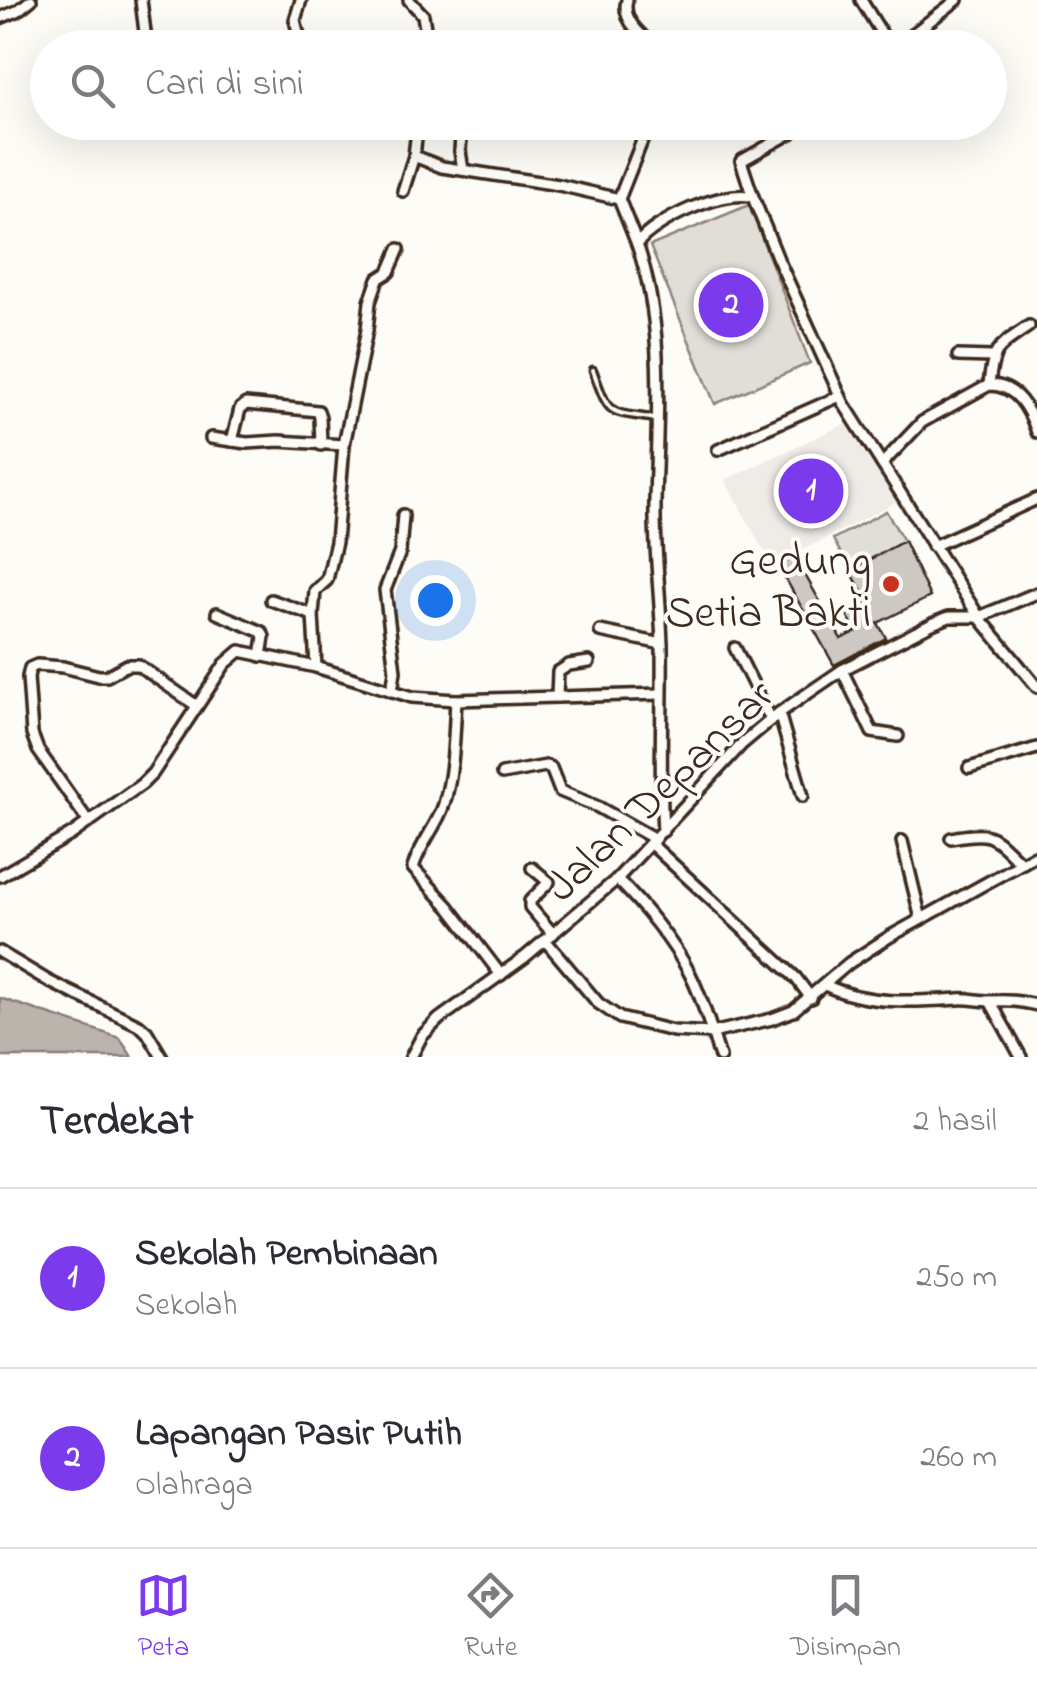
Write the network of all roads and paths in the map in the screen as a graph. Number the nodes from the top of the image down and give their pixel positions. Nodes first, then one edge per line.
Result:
1 (31, 0) edge
2 (141, 0) edge
3 (302, 0) edge
4 (410, 0) edge
5 (627, 0) edge
6 (861, 0) edge
7 (958, 0) edge
8 (0, 18) edge
9 (145, 30) edge
10 (296, 30) edge
11 (425, 30) edge
12 (638, 30) edge
13 (880, 30) edge
14 (918, 30) edge
15 (416, 140) edge
16 (461, 140) edge
17 (642, 140) edge
18 (778, 140) edge
19 (414, 156) junction
20 (463, 170) junction
21 (402, 191) dead end
22 (752, 197) junction
23 (619, 199) junction
24 (636, 244) junction
25 (399, 249) dead end
26 (1029, 326) dead end
27 (958, 356) dead end
28 (992, 358) junction
29 (593, 370) dead end
30 (989, 384) junction
31 (840, 396) junction
32 (658, 419) junction
33 (1037, 432) edge
34 (210, 438) dead end
35 (232, 441) junction
36 (321, 445) junction
37 (344, 445) junction
38 (718, 450) dead end
39 (882, 464) junction
40 (1037, 499) edge
41 (403, 514) dead end
42 (933, 546) junction
43 (1037, 594) edge
44 (967, 598) junction
45 (272, 600) dead end
46 (217, 612) dead end
47 (312, 615) junction
48 (979, 616) junction
49 (949, 617) junction
50 (600, 631) dead end
51 (662, 644) junction
52 (735, 648) dead end
53 (261, 656) junction
54 (589, 662) dead end
55 (316, 667) junction
56 (842, 670) junction
57 (1037, 686) edge
58 (392, 690) junction
59 (661, 694) junction
60 (558, 697) junction
61 (456, 700) junction
62 (197, 706) junction
63 (775, 716) junction
64 (898, 736) dead end
65 (1037, 748) edge
66 (969, 768) dead end
67 (502, 774) dead end
68 (803, 796) dead end
69 (88, 821) junction
70 (656, 838) junction
71 (952, 838) dead end
72 (902, 841) dead end
73 (1037, 855) edge
74 (1021, 864) junction
75 (532, 868) dead end
76 (0, 876) edge
77 (616, 879) junction
78 (920, 919) junction
79 (549, 937) junction
80 (0, 952) edge
81 (502, 974) junction
82 (825, 986) junction
83 (811, 998) junction
84 (990, 1001) junction
85 (1037, 1004) edge
86 (712, 1033) junction
87 (162, 1057) edge
88 (412, 1057) edge
89 (720, 1057) edge
90 (1021, 1057) edge

1 - 8 street
2 - 9 street
3 - 10 street
4 - 11 street
5 - 12 street
6 - 13 street
7 - 14 street
15 - 19 street
16 - 20 street
17 - 23 street
18 - 22 street
19 - 20 street
19 - 21 street
20 - 23 street
22 - 24 street
22 - 31 street
23 - 24 street
24 - 32 street
25 - 37 street
26 - 28 street
27 - 28 street
28 - 30 street
29 - 32 lane
30 - 33 street
30 - 39 street
31 - 38 street
31 - 39 street
32 - 51 street
34 - 35 street
35 - 36 street
35 - 36 street
36 - 37 street
37 - 47 street
39 - 42 street
40 - 42 street
41 - 58 street
42 - 44 street
43 - 48 street, Jalan Depansar
44 - 48 street
44 - 49 street
45 - 47 street
46 - 53 street
47 - 55 street
48 - 49 street, Jalan Depansar
48 - 57 street
49 - 56 street, Jalan Depansar
50 - 51 street
51 - 59 street
52 - 63 street
53 - 55 street
53 - 62 street
54 - 60 street
55 - 58 street
56 - 63 street, Jalan Depansar
56 - 64 street
58 - 61 street
59 - 60 street
59 - 70 street
60 - 61 street
61 - 81 street
62 - 69 street
62 - 69 street
63 - 68 street
63 - 70 street, Jalan Depansar
65 - 66 street
67 - 70 street
69 - 76 street
70 - 77 street, Jalan Depansar
70 - 83 street
71 - 74 street
72 - 78 street
73 - 74 street
74 - 78 street
75 - 79 street
77 - 79 street, Jalan Depansar
77 - 86 street
78 - 82 street
79 - 81 street, Jalan Depansar
79 - 86 street
80 - 87 street
81 - 88 street, Jalan Depansar
82 - 83 street
82 - 84 street
83 - 86 street
84 - 85 street
84 - 90 street
86 - 89 street

